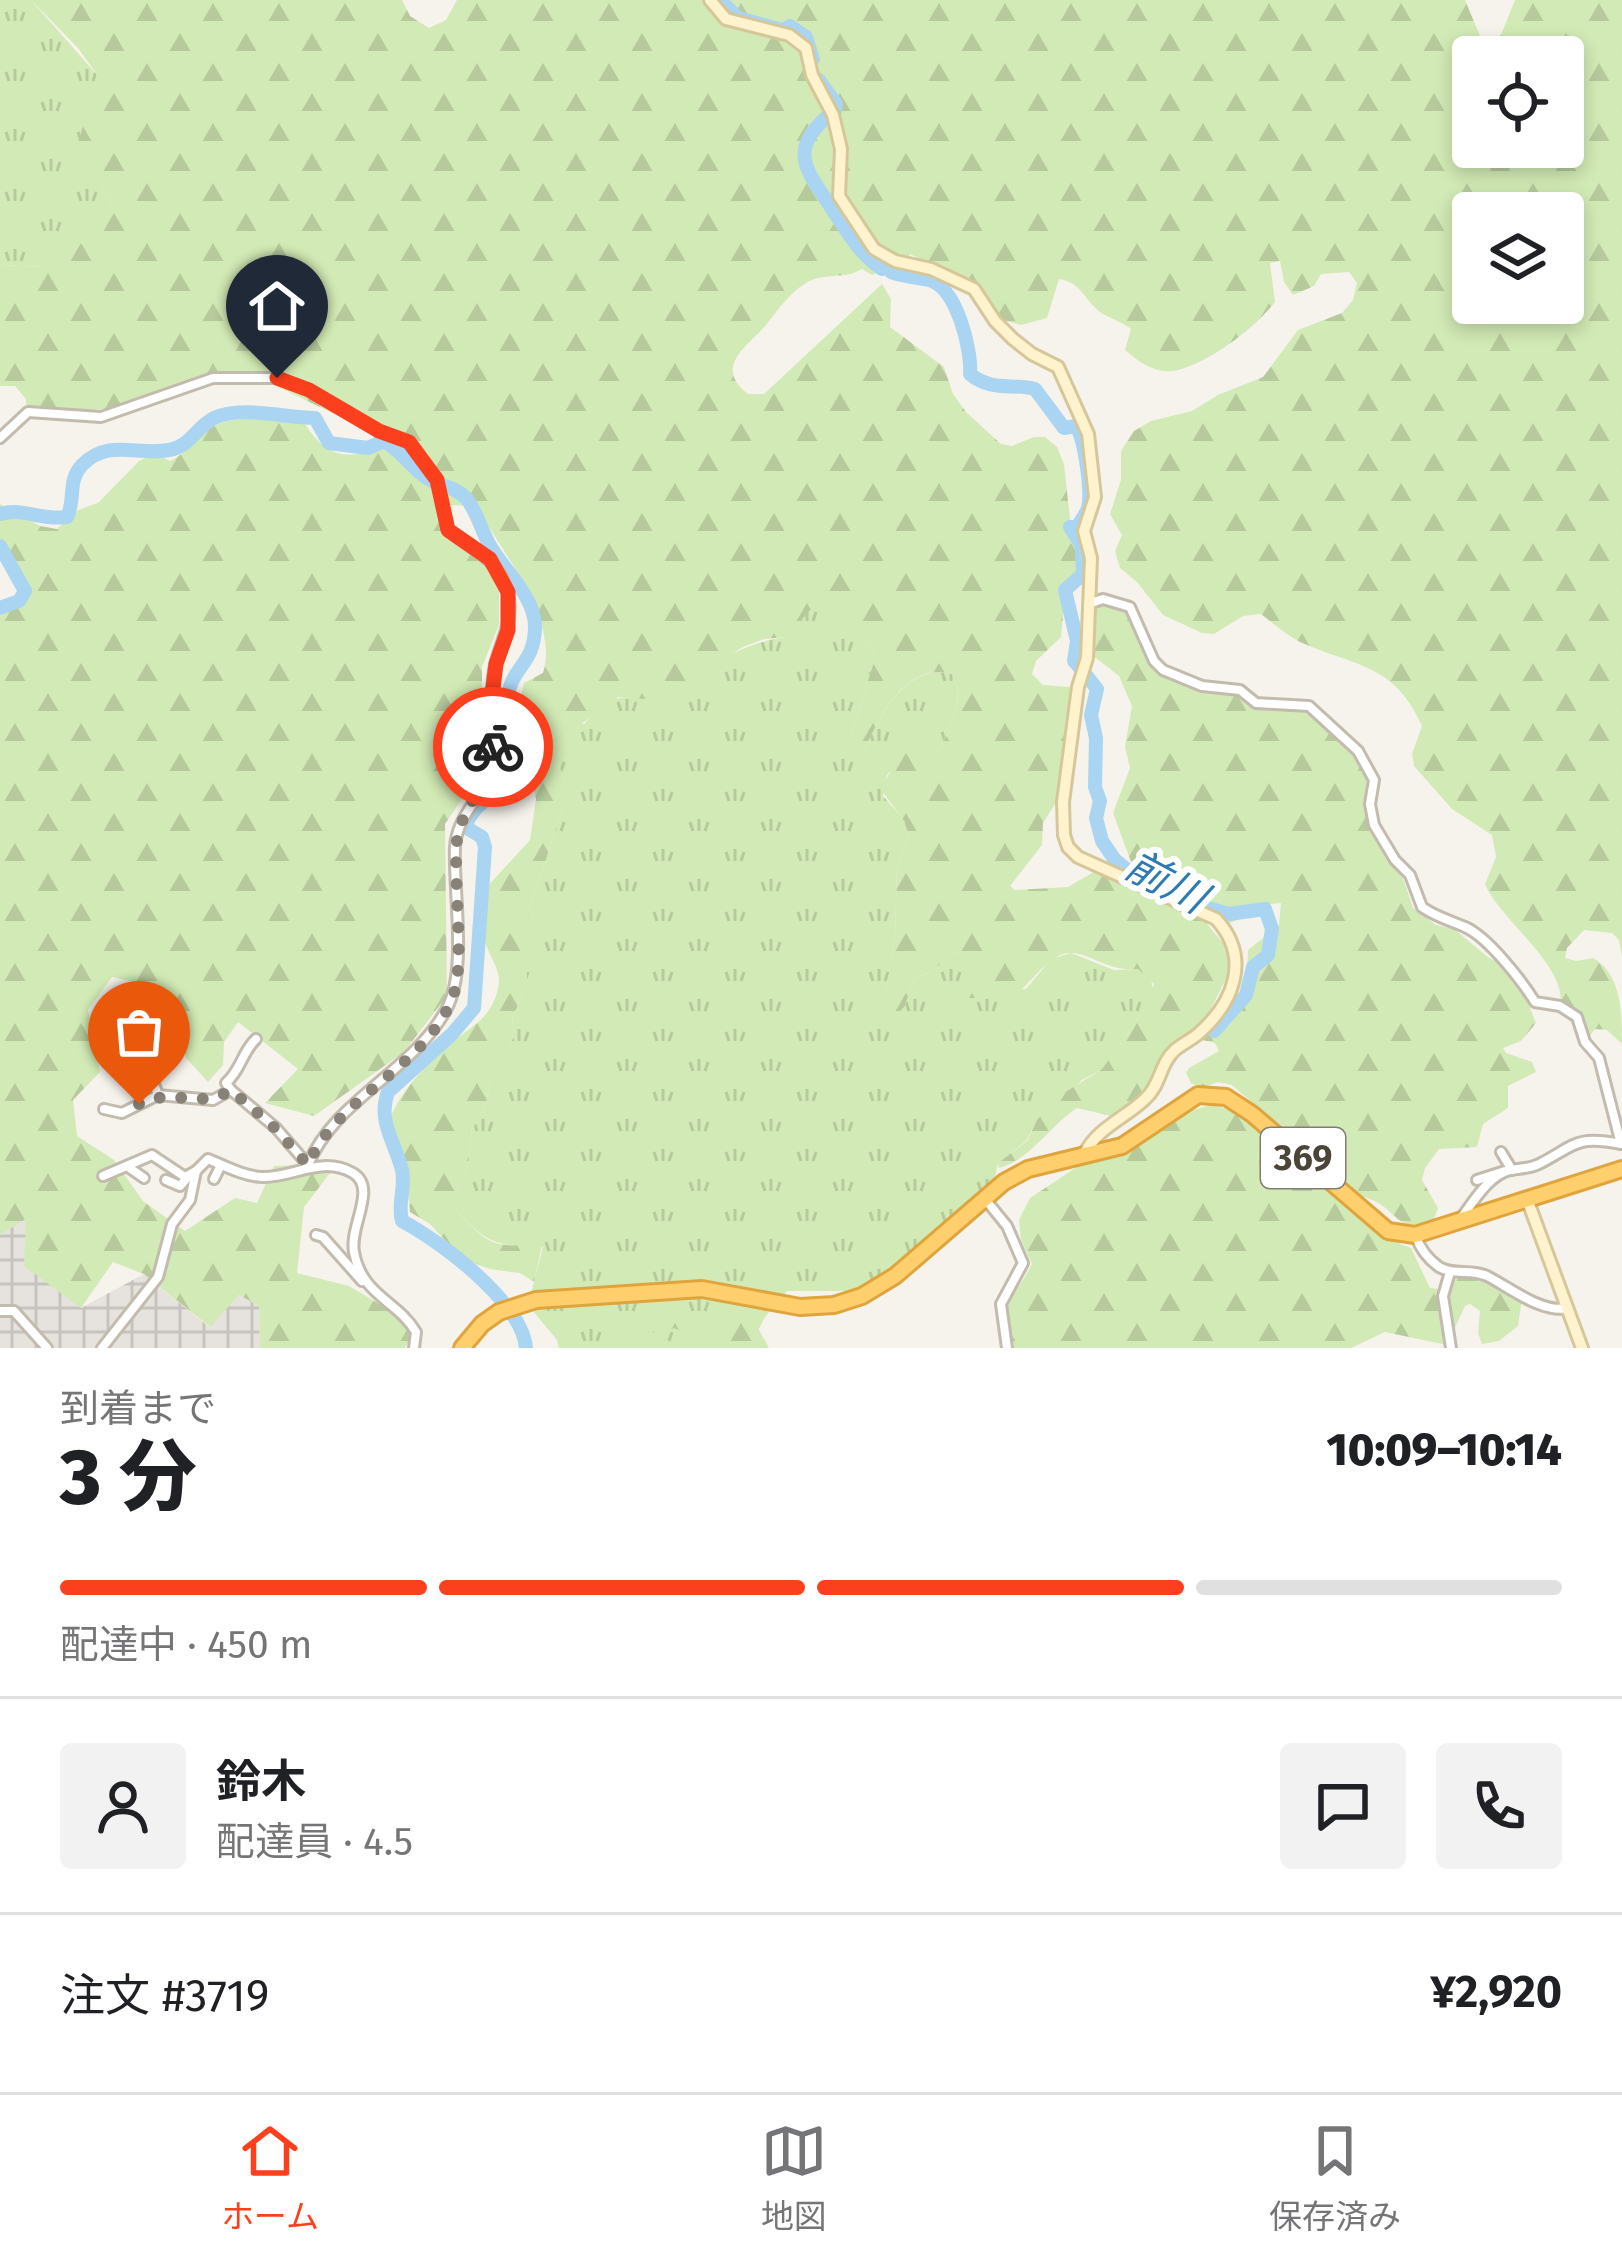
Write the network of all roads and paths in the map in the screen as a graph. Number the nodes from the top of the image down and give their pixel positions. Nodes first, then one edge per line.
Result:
1 (710, 0) edge
2 (0, 438) edge
3 (1091, 603) junction
4 (160, 1027) dead end
5 (256, 1040) dead end
6 (105, 1041) dead end
7 (150, 1071) junction
8 (231, 1090) junction
9 (158, 1095) junction
10 (104, 1109) dead end
11 (1621, 1144) edge
12 (1501, 1152) dead end
13 (1084, 1155) junction
14 (221, 1165) junction
15 (308, 1165) junction
16 (127, 1166) junction
17 (1622, 1168) edge
18 (1509, 1171) junction
19 (192, 1174) junction
20 (103, 1176) dead end
21 (144, 1178) dead end
22 (214, 1179) dead end
23 (166, 1180) dead end
24 (1477, 1180) dead end
25 (984, 1198) junction
26 (1526, 1199) junction
27 (1456, 1224) junction
28 (316, 1235) dead end
29 (1415, 1235) junction
30 (1450, 1272) junction
31 (368, 1287) junction
32 (1568, 1308) junction
33 (0, 1311) edge
34 (47, 1348) edge
35 (103, 1348) edge
36 (414, 1348) edge
37 (462, 1348) edge
38 (1007, 1348) edge
39 (1451, 1348) edge
40 (1582, 1348) edge

1 - 3 main road
2 - 15 street
3 - 11 street
3 - 13 main road
4 - 7 street
5 - 8 street
6 - 7 street
7 - 9 street
8 - 9 street
8 - 15 street
9 - 10 street
11 - 18 street
12 - 18 street
13 - 25 highway, 369
13 - 29 highway, 369
14 - 15 street
14 - 19 street
14 - 22 street
15 - 31 street
16 - 19 street
16 - 20 street
16 - 21 street
17 - 26 highway
18 - 24 street
18 - 27 street
19 - 23 street
19 - 35 street
25 - 37 highway, 369
25 - 38 street
26 - 27 highway
26 - 32 main road
27 - 29 highway
28 - 31 street
29 - 30 street
30 - 32 street
30 - 39 street
31 - 36 street
32 - 40 main road
33 - 34 street

